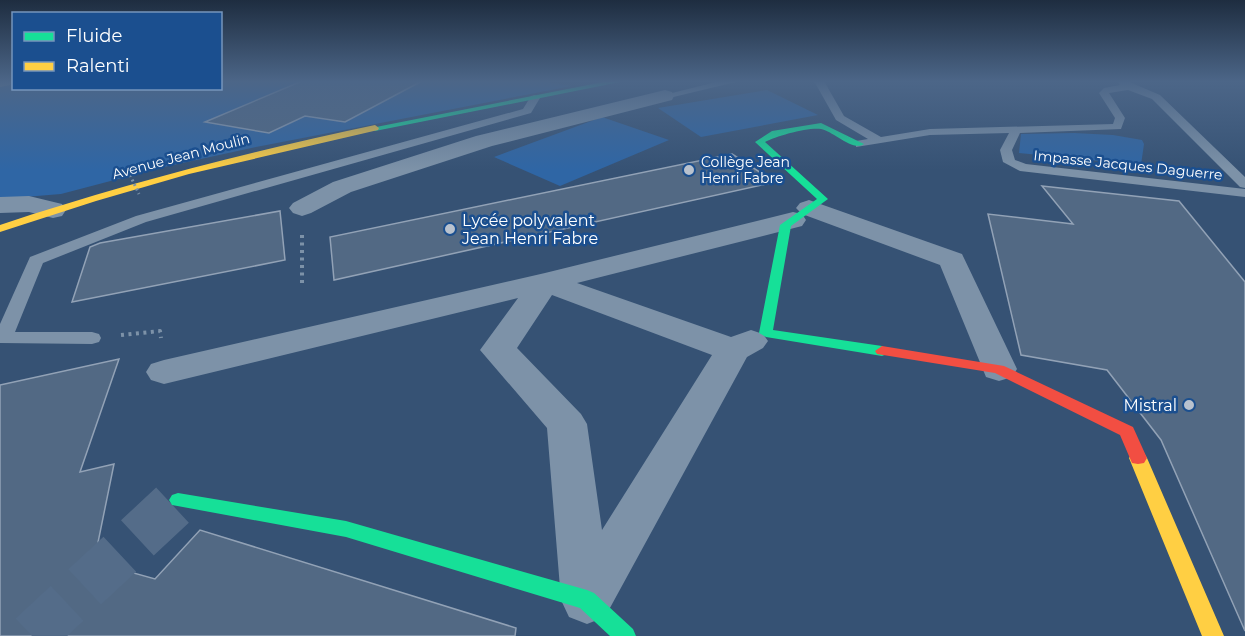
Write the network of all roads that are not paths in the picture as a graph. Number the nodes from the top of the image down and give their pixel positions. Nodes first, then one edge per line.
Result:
1 (472, 111) edge
2 (527, 111) edge
3 (606, 111) edge
4 (836, 111) edge
5 (1115, 111) edge
6 (1170, 111) edge
7 (1016, 130) junction
8 (880, 141) junction
9 (860, 144) joint
10 (1245, 184) edge
11 (1245, 193) edge
12 (0, 205) edge
13 (302, 208) road end
14 (53, 210) junction
15 (801, 214) junction
16 (0, 229) edge
17 (545, 282) junction
18 (92, 338) road end
19 (750, 341) junction
20 (999, 369) junction
21 (164, 372) road end
22 (178, 500) dead end
23 (587, 600) junction
24 (625, 636) edge
25 (1213, 636) edge

1 - 14 street, Avenue Jean Moulin
2 - 18 lane
3 - 13 street
4 - 8 lane
5 - 7 lane, Impasse Jacques Daguerre
6 - 10 lane, Impasse Jacques Daguerre
7 - 8 lane, Impasse Jacques Daguerre
7 - 11 lane, Impasse Jacques Daguerre
8 - 9 lane, Impasse Jacques Daguerre
9 - 15 street
12 - 14 street
14 - 16 street, Avenue Jean Moulin
15 - 17 street
15 - 19 street
15 - 20 street
17 - 19 street
17 - 21 street
17 - 23 street
19 - 20 street
19 - 23 street
20 - 25 street
22 - 23 street
23 - 24 street

